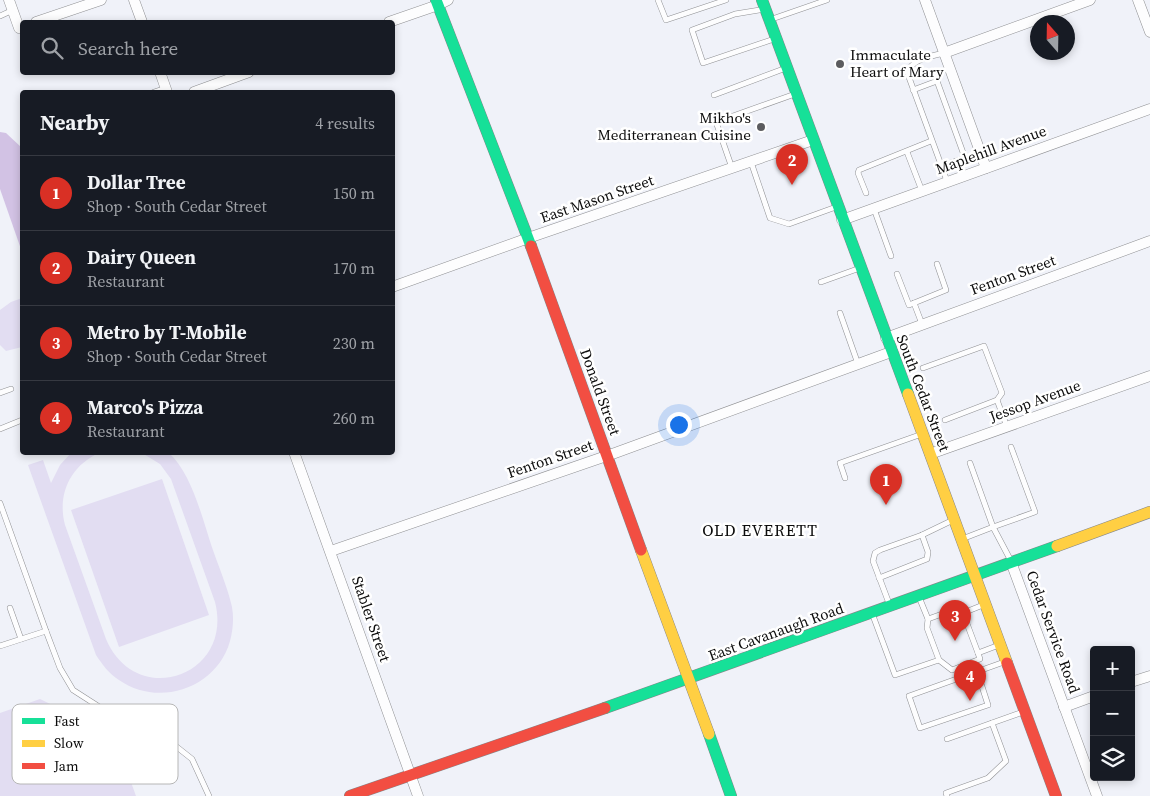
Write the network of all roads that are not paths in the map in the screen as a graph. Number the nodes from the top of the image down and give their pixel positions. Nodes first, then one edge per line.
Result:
1 (9, 0) edge
2 (101, 0) edge
3 (134, 0) edge
4 (658, 0) edge
5 (726, 0) edge
6 (827, 0) edge
7 (925, 0) edge
8 (1090, 0) edge
9 (1138, 0) edge
10 (441, 2) edge
11 (12, 10) junction
12 (765, 10) edge
13 (0, 16) edge
14 (42, 20) edge
15 (141, 20) edge
16 (394, 20) edge
17 (20, 26) edge
18 (1150, 32) edge
19 (776, 39) junction
20 (944, 53) junction
21 (786, 68) junction
22 (161, 75) edge
23 (242, 75) edge
24 (166, 90) edge
25 (200, 90) edge
26 (913, 90) junction
27 (796, 94) junction
28 (714, 95) dead end
29 (1150, 109) edge
30 (813, 140) junction
31 (931, 141) junction
32 (907, 152) junction
33 (750, 162) junction
34 (941, 166) junction
35 (732, 168) junction
36 (986, 168) junction
37 (947, 181) junction
38 (922, 191) junction
39 (866, 193) dead end
40 (837, 206) junction
41 (874, 208) junction
42 (842, 220) junction
43 (528, 238) junction
44 (1150, 240) edge
45 (891, 256) dead end
46 (936, 264) dead end
47 (860, 268) junction
48 (897, 274) dead end
49 (821, 282) dead end
50 (395, 286) edge
51 (914, 303) junction
52 (840, 313) dead end
53 (922, 324) junction
54 (886, 338) junction
55 (892, 352) junction
56 (858, 365) junction
57 (923, 368) dead end
58 (1150, 376) edge
59 (11, 389) dead end
60 (0, 393) edge
61 (997, 400) junction
62 (0, 420) edge
63 (945, 420) dead end
64 (20, 421) edge
65 (1006, 427) junction
66 (1, 428) edge
67 (922, 434) junction
68 (1011, 448) dead end
69 (930, 454) junction
70 (295, 455) edge
71 (607, 456) junction
72 (970, 463) dead end
73 (845, 478) dead end
74 (0, 503) edge
75 (1150, 512) edge
76 (954, 520) junction
77 (993, 527) junction
78 (922, 535) junction
79 (961, 539) junction
80 (331, 551) junction
81 (1011, 562) junction
82 (975, 575) junction
83 (879, 578) junction
84 (919, 596) junction
85 (986, 604) junction
86 (890, 607) junction
87 (10, 608) dead end
88 (872, 613) junction
89 (963, 613) junction
90 (928, 619) junction
91 (46, 631) junction
92 (20, 639) junction
93 (1001, 644) junction
94 (0, 646) edge
95 (978, 653) junction
96 (939, 660) junction
97 (1007, 661) junction
98 (977, 671) junction
99 (1150, 676) edge
100 (688, 679) junction
101 (1135, 681) edge
102 (1090, 697) edge
103 (95, 704) edge
104 (1064, 707) junction
105 (1025, 711) junction
106 (992, 723) junction
107 (947, 739) dead end
108 (178, 748) edge
109 (411, 774) junction
110 (1053, 795) edge
111 (208, 796) edge
112 (350, 796) edge
113 (418, 796) edge
114 (731, 796) edge
115 (947, 796) edge
116 (1097, 796) edge

1 - 11 street
2 - 14 street
3 - 15 street
4 - 5 lane
6 - 12 lane
7 - 20 street
8 - 20 street
9 - 18 street
10 - 16 street
10 - 43 street, Donald Street
11 - 13 lane
11 - 17 street
12 - 19 street, South Cedar Street
12 - 19 lane
19 - 21 street, South Cedar Street
20 - 26 lane
20 - 36 street
21 - 27 street, South Cedar Street
21 - 28 lane
22 - 24 street
23 - 25 street
26 - 31 lane
26 - 34 lane
27 - 30 street, South Cedar Street
27 - 35 lane
29 - 36 street, Maplehill Avenue
30 - 33 street, East Mason Street
30 - 40 street, South Cedar Street
31 - 32 lane
31 - 34 lane
32 - 38 lane
32 - 39 lane
33 - 35 street, East Mason Street
33 - 40 lane
34 - 37 lane
35 - 43 street, East Mason Street
36 - 37 street, Maplehill Avenue
37 - 38 street, Maplehill Avenue
38 - 41 street, Maplehill Avenue
40 - 42 street, South Cedar Street
41 - 42 street, Maplehill Avenue
41 - 45 lane
42 - 47 street, South Cedar Street
43 - 50 street, East Mason Street
43 - 71 street, Donald Street
44 - 53 street, Fenton Street
46 - 51 lane
47 - 49 lane
47 - 54 street, South Cedar Street
48 - 51 lane
51 - 53 lane
52 - 56 lane
53 - 54 street, Fenton Street
54 - 55 street, South Cedar Street
55 - 56 street, Fenton Street
55 - 67 street, South Cedar Street
56 - 71 street, Fenton Street
57 - 61 lane
58 - 65 street, Jessop Avenue
59 - 60 lane
61 - 63 lane
61 - 65 lane
62 - 66 lane
64 - 66 lane
65 - 69 street, Jessop Avenue
67 - 69 street, South Cedar Street
67 - 73 lane
68 - 77 lane
69 - 76 street, South Cedar Street
70 - 80 street, Stabler Street
71 - 80 street, Fenton Street
71 - 100 street, Donald Street
72 - 77 lane
74 - 91 lane
75 - 81 street, East Cavanaugh Road
76 - 78 lane
76 - 79 street, South Cedar Street
77 - 79 lane
77 - 81 lane
78 - 83 lane
78 - 83 lane
79 - 82 street, South Cedar Street
80 - 109 street, Stabler Street
81 - 82 street, East Cavanaugh Road
81 - 104 street, Cedar Service Road
82 - 84 street, East Cavanaugh Road
82 - 85 street, South Cedar Street
83 - 86 lane
84 - 86 street, East Cavanaugh Road
84 - 90 lane
85 - 89 lane
85 - 93 street, South Cedar Street
86 - 88 street, East Cavanaugh Road
87 - 92 lane
88 - 96 lane
88 - 100 street, East Cavanaugh Road
89 - 90 lane
89 - 95 lane
90 - 96 lane
91 - 92 lane
91 - 103 lane
92 - 94 lane
93 - 95 lane
93 - 97 street, South Cedar Street
95 - 96 lane
97 - 98 lane
97 - 105 street, South Cedar Street
98 - 98 lane
99 - 101 street
100 - 109 street, East Cavanaugh Road
100 - 114 street, Donald Street
102 - 104 street
104 - 116 street, Cedar Service Road
105 - 106 lane
105 - 110 street, South Cedar Street
106 - 107 lane
106 - 115 lane
108 - 111 lane
109 - 112 street, East Cavanaugh Road
109 - 113 street, Stabler Street

